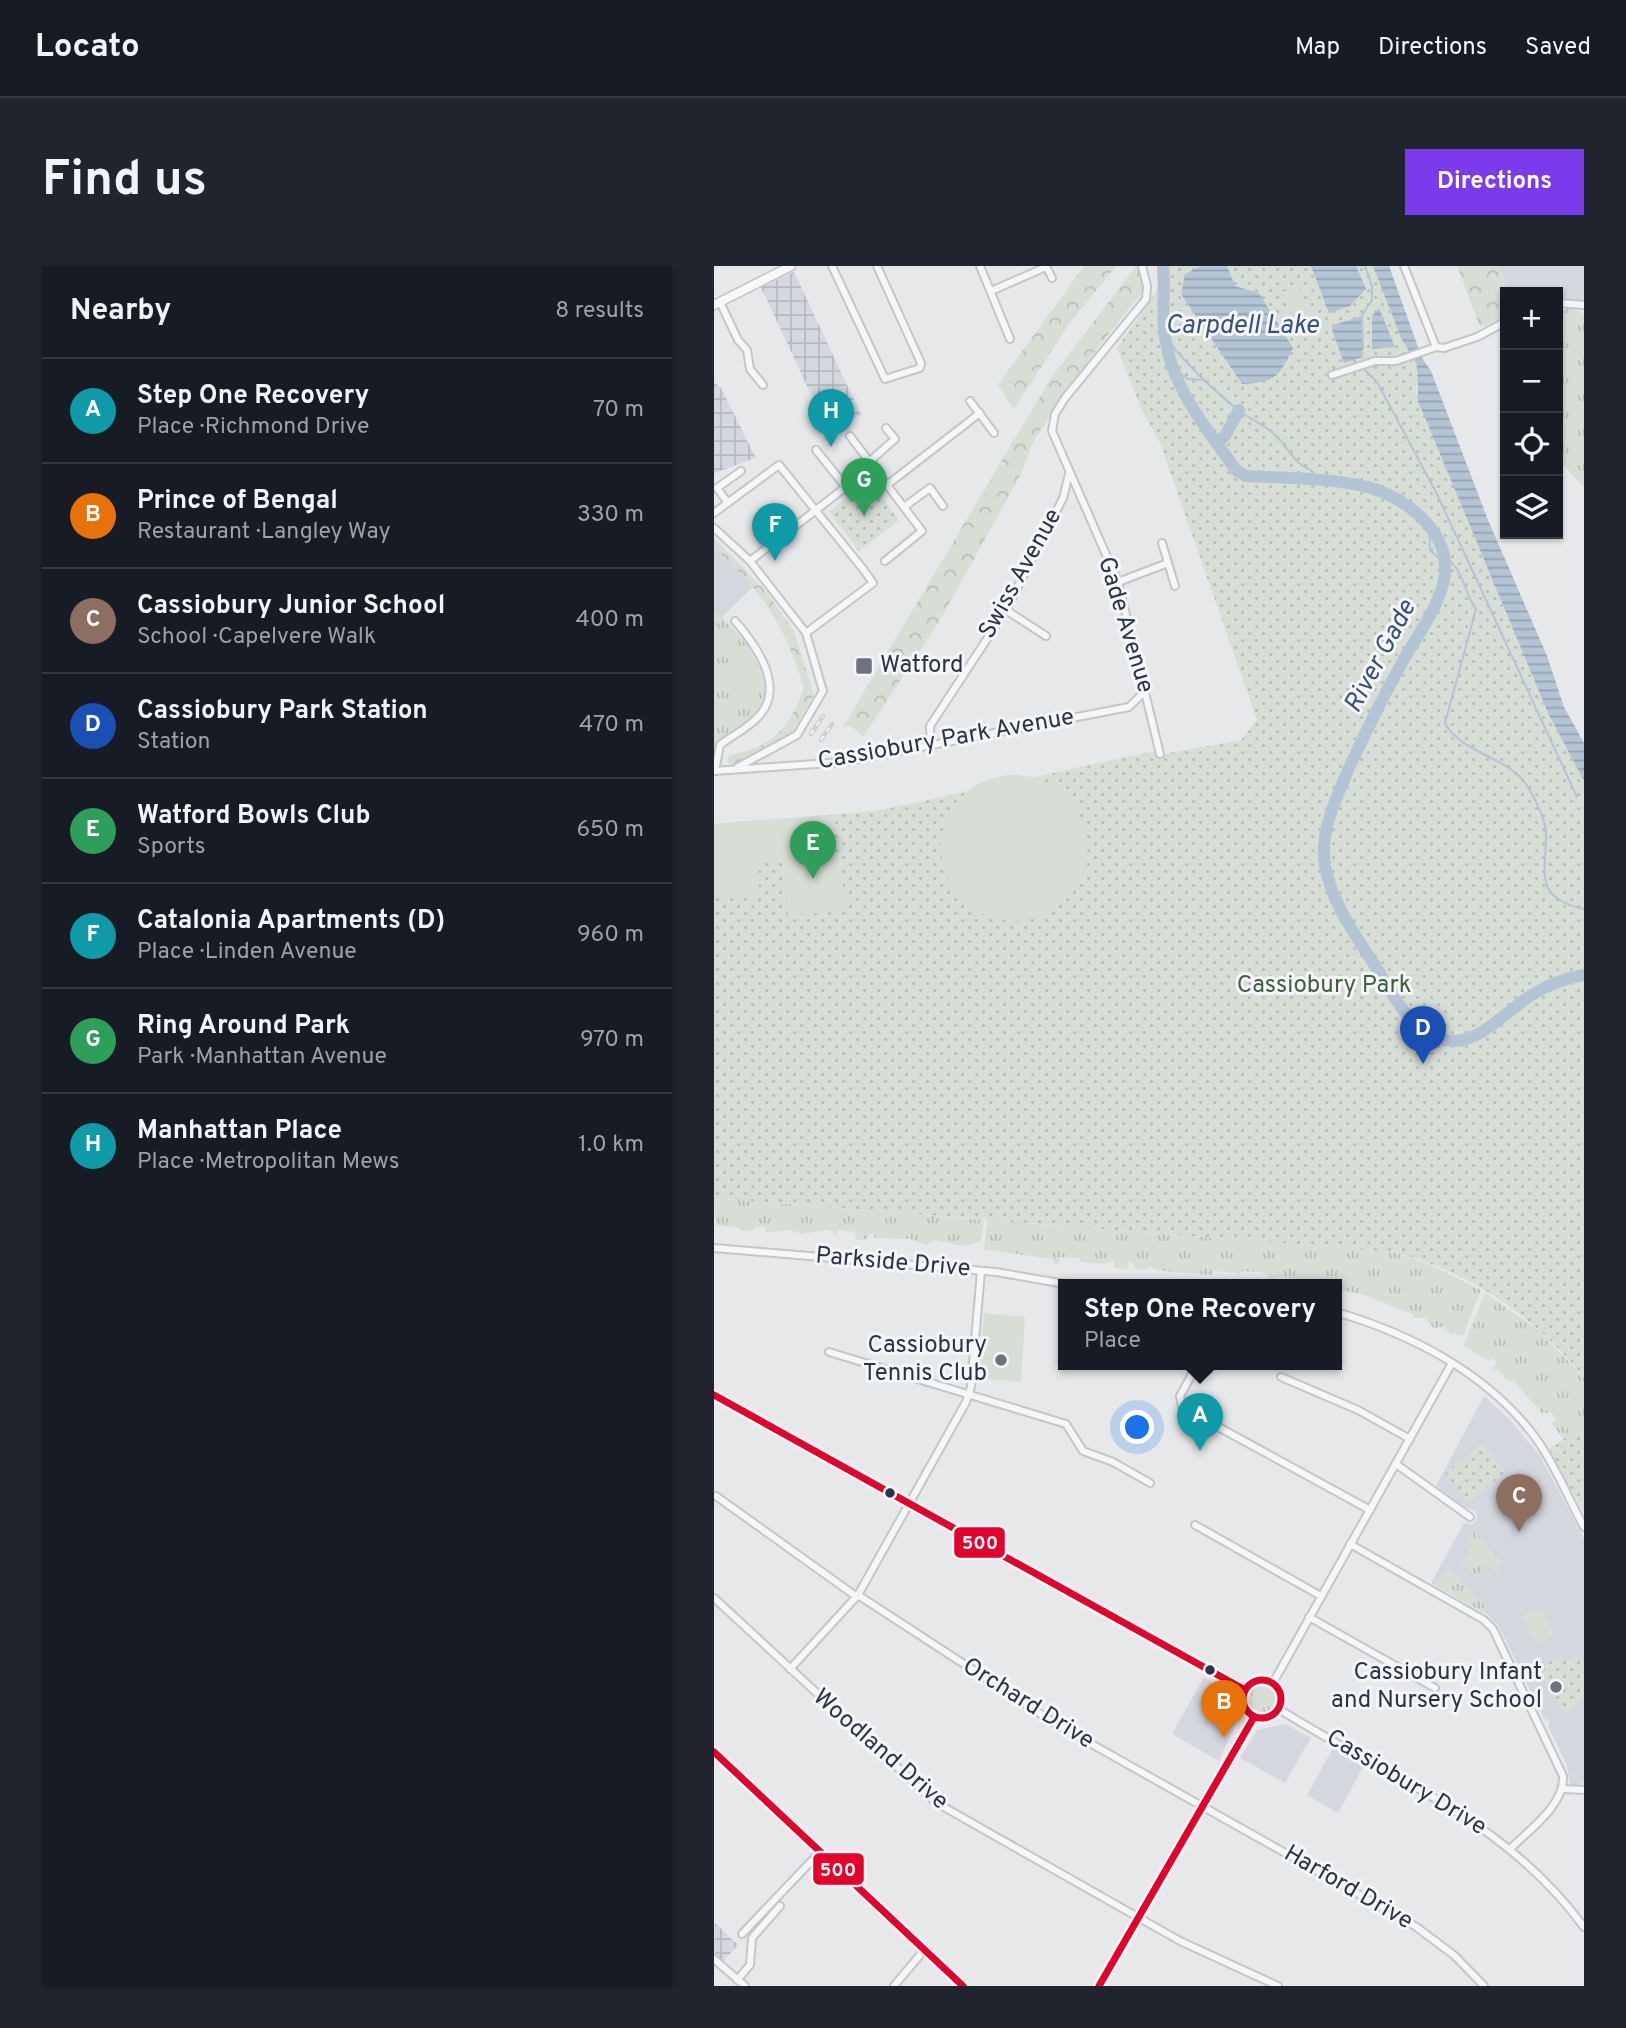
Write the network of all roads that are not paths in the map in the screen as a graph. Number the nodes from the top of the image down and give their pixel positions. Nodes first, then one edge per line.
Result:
1 (791, 266) edge
2 (832, 266) edge
3 (877, 266) edge
4 (980, 266) edge
5 (1142, 266) edge
6 (1404, 266) edge
7 (1046, 267) edge
8 (1052, 278) dead end
9 (990, 291) junction
10 (717, 304) edge
11 (1500, 325) edge
12 (1010, 339) dead end
13 (1436, 347) junction
14 (1332, 375) dead end
15 (763, 384) dead end
16 (970, 401) dead end
17 (980, 413) junction
18 (886, 428) dead end
19 (994, 433) dead end
20 (850, 436) dead end
21 (816, 450) dead end
22 (871, 464) junction
23 (741, 471) dead end
24 (1069, 472) junction
25 (887, 485) junction
26 (845, 486) junction
27 (1063, 498) junction
28 (1081, 498) junction
29 (727, 503) junction
30 (943, 506) dead end
31 (904, 507) junction
32 (816, 508) junction
33 (714, 513) edge
34 (714, 528) edge
35 (1162, 543) dead end
36 (750, 561) junction
37 (885, 561) dead end
38 (1168, 563) junction
39 (1118, 582) junction
40 (1175, 586) dead end
41 (1006, 610) junction
42 (735, 621) dead end
43 (806, 633) junction
44 (1046, 636) dead end
45 (1146, 690) junction
46 (1134, 704) junction
47 (1151, 713) junction
48 (931, 747) junction
49 (1160, 754) dead end
50 (733, 769) junction
51 (715, 771) edge
52 (714, 1248) edge
53 (981, 1271) junction
54 (1058, 1283) edge
55 (1342, 1314) edge
56 (829, 1352) dead end
57 (1452, 1363) junction
58 (1194, 1370) edge
59 (1281, 1377) dead end
60 (970, 1394) junction
61 (714, 1395) edge
62 (1410, 1439) junction
63 (1396, 1464) junction
64 (1150, 1483) dead end
65 (716, 1496) dead end
66 (910, 1504) junction
67 (1370, 1510) junction
68 (1470, 1517) dead end
69 (1195, 1525) dead end
70 (1584, 1527) edge
71 (1350, 1545) junction
72 (858, 1596) junction
73 (1321, 1596) junction
74 (714, 1598) edge
75 (1309, 1617) junction
76 (790, 1669) junction
77 (1273, 1683) junction
78 (1435, 1688) dead end
79 (1245, 1690) junction
80 (1279, 1709) junction
81 (1254, 1717) junction
82 (714, 1752) edge
83 (1563, 1789) junction
84 (1584, 1790) edge
85 (1202, 1805) junction
86 (1510, 1849) junction
87 (820, 1852) junction
88 (780, 1906) dead end
89 (1138, 1918) junction
90 (1584, 1927) edge
91 (741, 1934) dead end
92 (925, 1950) junction
93 (714, 1959) edge
94 (737, 1980) junction
95 (745, 1986) edge
96 (894, 1986) edge
97 (963, 1986) edge
98 (1099, 1986) edge
99 (1278, 1986) edge
100 (1484, 1986) edge

1 - 10 main road
2 - 3 street
4 - 9 street
5 - 24 street, Gade Avenue
6 - 13 street
7 - 8 street
7 - 9 street
9 - 12 street
10 - 15 street
11 - 13 street
13 - 14 street
16 - 17 street
17 - 19 street
17 - 25 street
18 - 22 street
20 - 22 street
21 - 26 street
22 - 25 street
22 - 26 street
23 - 29 street
24 - 27 street, Swiss Avenue
24 - 28 street, Gade Avenue
25 - 31 street
26 - 32 street
27 - 28 street
27 - 41 street, Swiss Avenue
28 - 39 street, Gade Avenue
29 - 32 street
29 - 33 street
30 - 31 street
31 - 37 street
32 - 36 street
32 - 43 street
34 - 36 street
35 - 38 street
36 - 43 street
38 - 39 street
38 - 40 street
39 - 45 street, Gade Avenue
41 - 44 street
41 - 48 street, Swiss Avenue
42 - 51 street
43 - 50 street
45 - 46 street
45 - 47 street, Gade Avenue
46 - 47 street
46 - 48 street, Cassiobury Park Avenue
47 - 49 street, Gade Avenue
48 - 50 street, Cassiobury Park Avenue
50 - 51 street, Cassiobury Park Avenue
52 - 53 street, Parkside Drive
53 - 54 street, Parkside Drive
53 - 60 street
55 - 57 street
56 - 60 street
57 - 62 street
57 - 70 street
58 - 67 street
59 - 62 street
60 - 64 street
60 - 66 street
61 - 66 street
62 - 63 street
63 - 67 street
63 - 68 street
65 - 72 street, Orchard Drive
66 - 72 street
66 - 79 street
67 - 71 street
69 - 73 street
71 - 73 street
71 - 83 street
72 - 76 street
72 - 85 street, Orchard Drive
73 - 75 street
74 - 76 street, Woodland Drive
75 - 77 street
75 - 78 street
76 - 89 street, Woodland Drive
77 - 79 street
77 - 80 street
79 - 81 street
80 - 81 street
80 - 86 street, Cassiobury Drive
81 - 85 street
82 - 87 main road
83 - 84 street
83 - 86 street
85 - 89 street
85 - 100 street, Harford Drive
86 - 90 street, Cassiobury Drive
87 - 91 street
87 - 92 main road
88 - 94 street
89 - 98 street
89 - 99 street, Woodland Drive
92 - 96 street
92 - 97 main road
93 - 94 street
94 - 95 street

